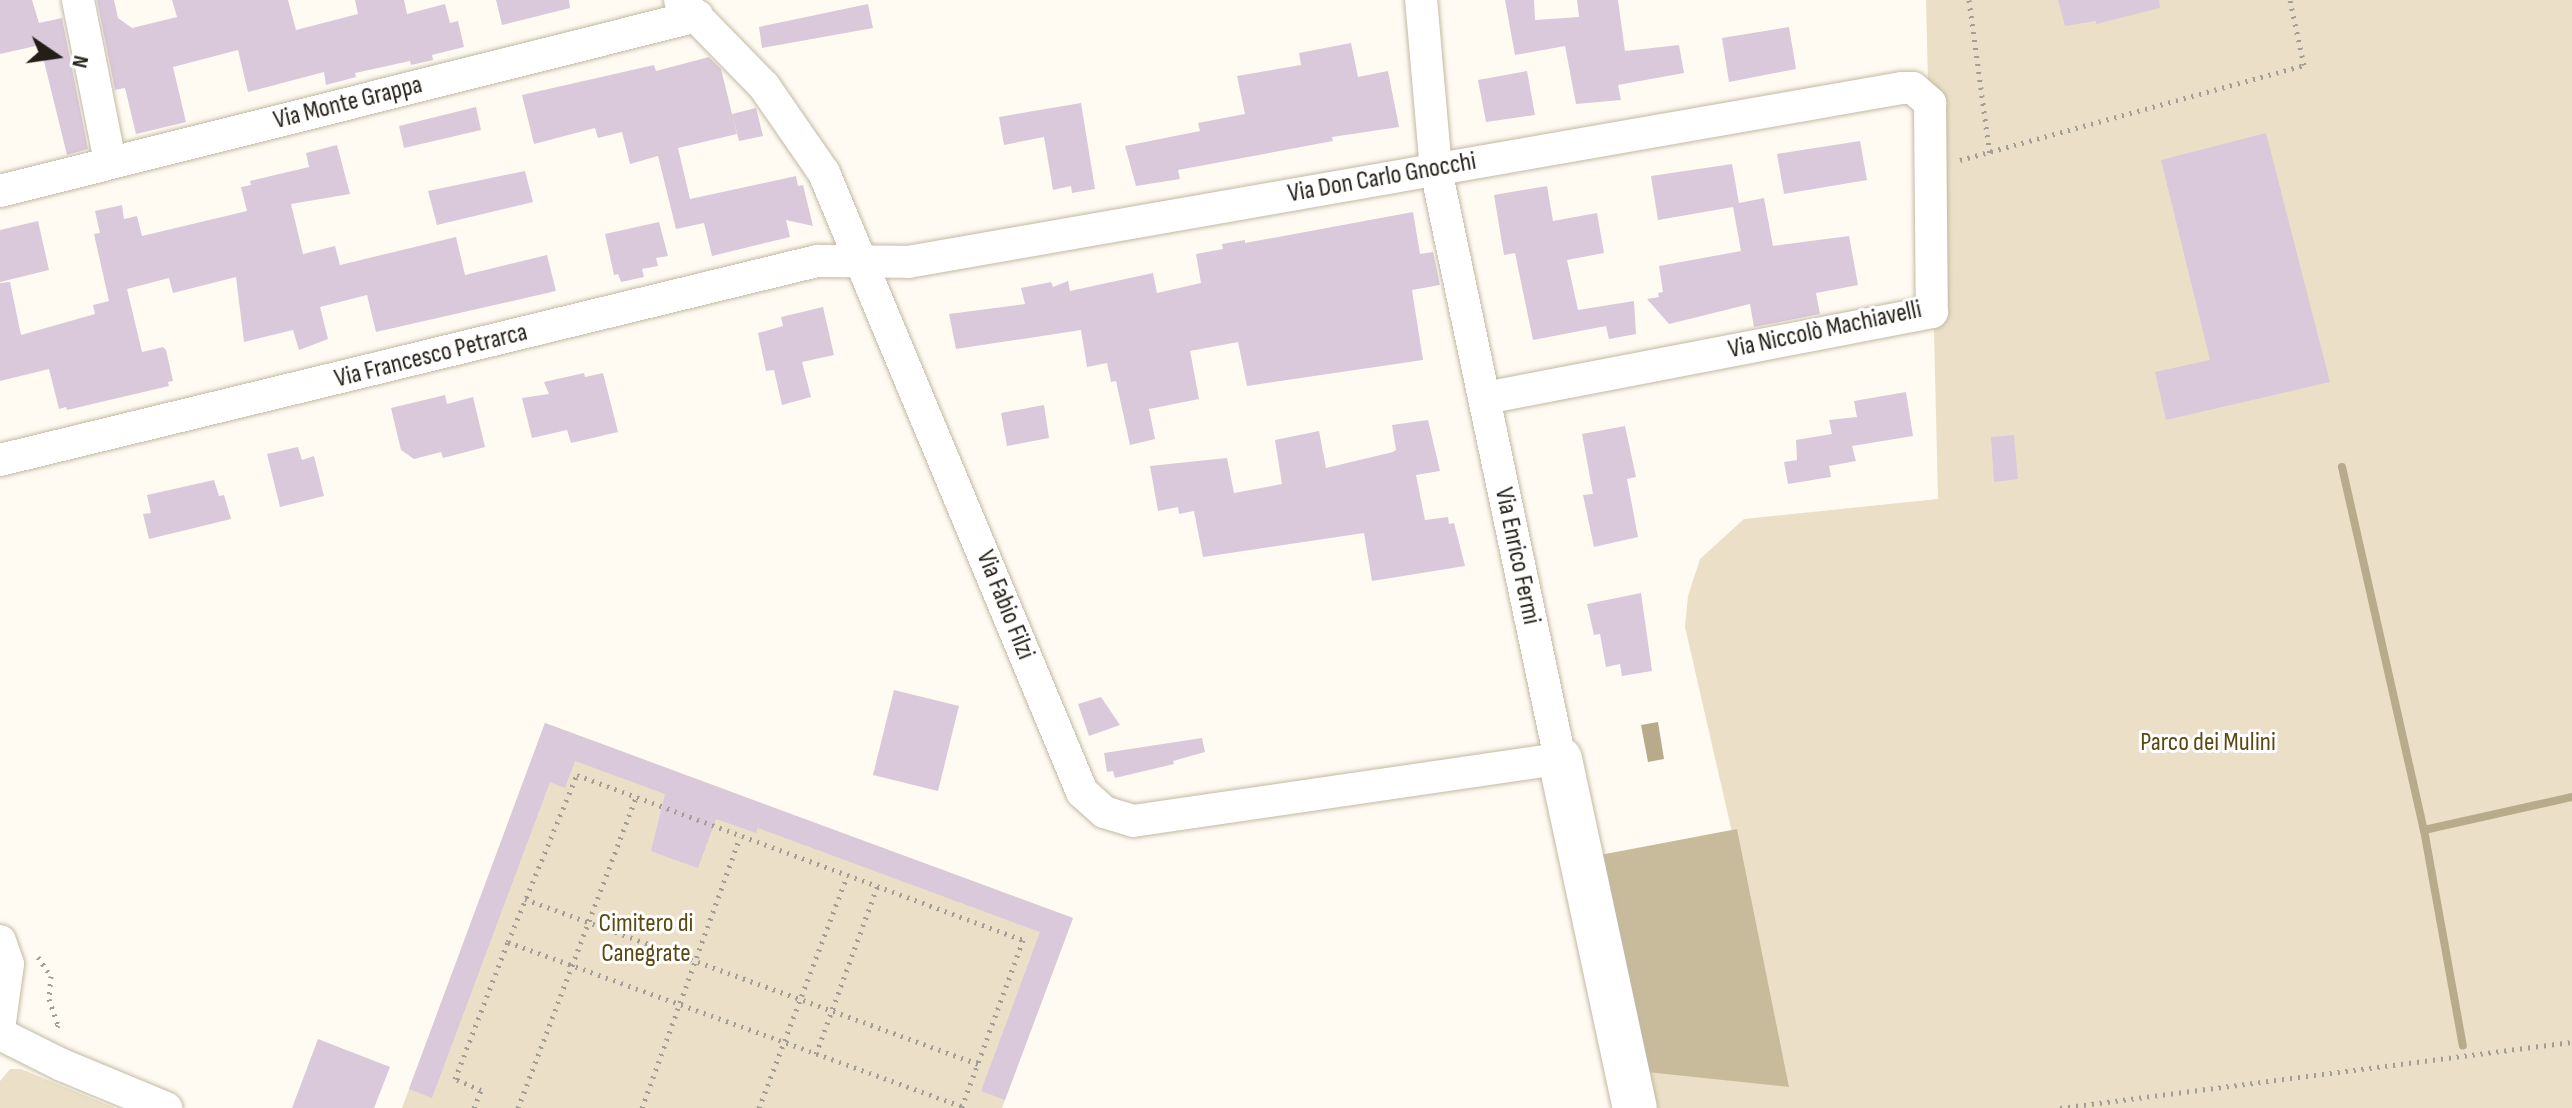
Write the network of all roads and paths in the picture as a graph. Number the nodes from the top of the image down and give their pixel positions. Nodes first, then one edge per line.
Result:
1 (78, 0) edge
2 (1421, 0) edge
3 (1969, 0) edge
4 (2290, 0) edge
5 (689, 8) edge
6 (1902, 88) joint
7 (110, 162) junction
8 (1436, 168) junction
9 (0, 191) edge
10 (862, 261) junction
11 (1484, 398) junction
12 (0, 460) edge
13 (1560, 759) junction
14 (636, 797) junction
15 (740, 837) junction
16 (847, 876) junction
17 (877, 887) junction
18 (525, 899) junction
19 (589, 923) junction
20 (0, 941) edge
21 (508, 942) junction
22 (35, 951) dead end
23 (695, 962) junction
24 (573, 965) junction
25 (800, 1000) junction
26 (680, 1005) junction
27 (832, 1012) junction
28 (0, 1022) edge
29 (0, 1034) edge
30 (2572, 1042) edge
31 (784, 1043) junction
32 (816, 1054) junction
33 (43, 1056) junction
34 (978, 1064) junction
35 (964, 1107) edge
36 (166, 1108) edge
37 (474, 1108) edge
38 (518, 1108) edge
39 (642, 1108) edge
40 (759, 1108) edge
41 (1635, 1108) edge
42 (2060, 1108) edge

1 - 7 street
2 - 8 street, Via Enrico Fermi
3 - 4 path
5 - 7 street, Via Monte Grappa
5 - 10 street, Via Fabio Filzi
6 - 8 street, Via Don Carlo Gnocchi
6 - 11 street, Via Niccolò Machiavelli
7 - 9 street, Via Monte Grappa
8 - 10 street, Via Don Carlo Gnocchi
8 - 11 street, Via Enrico Fermi
10 - 12 street, Via Francesco Petrarca
10 - 13 street, Via Fabio Filzi
11 - 13 street, Via Enrico Fermi
13 - 41 street, Via Enrico Fermi
14 - 15 path
14 - 18 path
14 - 19 path
15 - 16 path
15 - 23 path
16 - 17 path
16 - 25 path
17 - 27 path
17 - 34 path
18 - 19 path
18 - 21 path
19 - 23 path
19 - 24 path
20 - 28 street
21 - 24 path
21 - 37 path
22 - 33 path
23 - 25 path
23 - 26 path
24 - 26 path
24 - 38 path
25 - 27 path
25 - 31 path
26 - 31 path
26 - 39 path
27 - 32 path
27 - 34 path
29 - 33 street
30 - 42 path
31 - 32 path
31 - 40 path
32 - 35 path
33 - 36 street
34 - 35 path

